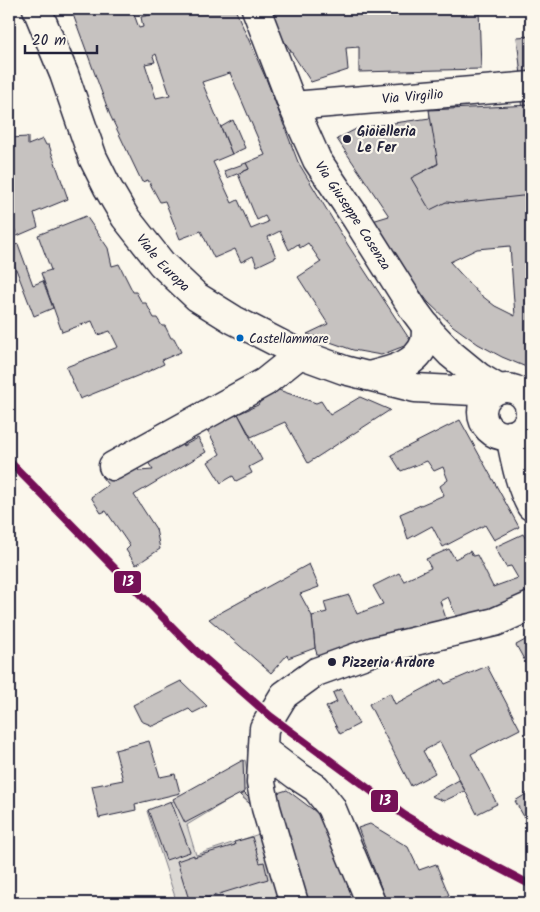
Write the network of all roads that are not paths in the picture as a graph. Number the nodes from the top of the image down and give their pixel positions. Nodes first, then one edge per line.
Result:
1 (37, 9) edge
2 (256, 9) edge
3 (531, 86) edge
4 (293, 106) junction
5 (426, 326) junction
6 (300, 354) junction
7 (368, 376) junction
8 (415, 388) junction
9 (496, 390) junction
10 (530, 413) edge
11 (484, 421) junction
12 (510, 435) junction
13 (112, 466) dead end
14 (531, 506) edge
15 (531, 606) edge
16 (263, 750) junction
17 (294, 903) edge
18 (371, 903) edge

1 - 6 street, Viale Europa
2 - 4 street, Via Giuseppe Cosenza
3 - 4 street, Via Virgilio
4 - 5 street, Via Giuseppe Cosenza
5 - 7 street
5 - 9 street, Via Giuseppe Cosenza
6 - 7 street, Viale Europa
6 - 13 street
7 - 8 street, Viale Europa
8 - 9 street
8 - 11 street
9 - 10 street
9 - 11 street
10 - 12 street
11 - 12 street
12 - 14 street
15 - 16 street
16 - 17 street
16 - 18 street

